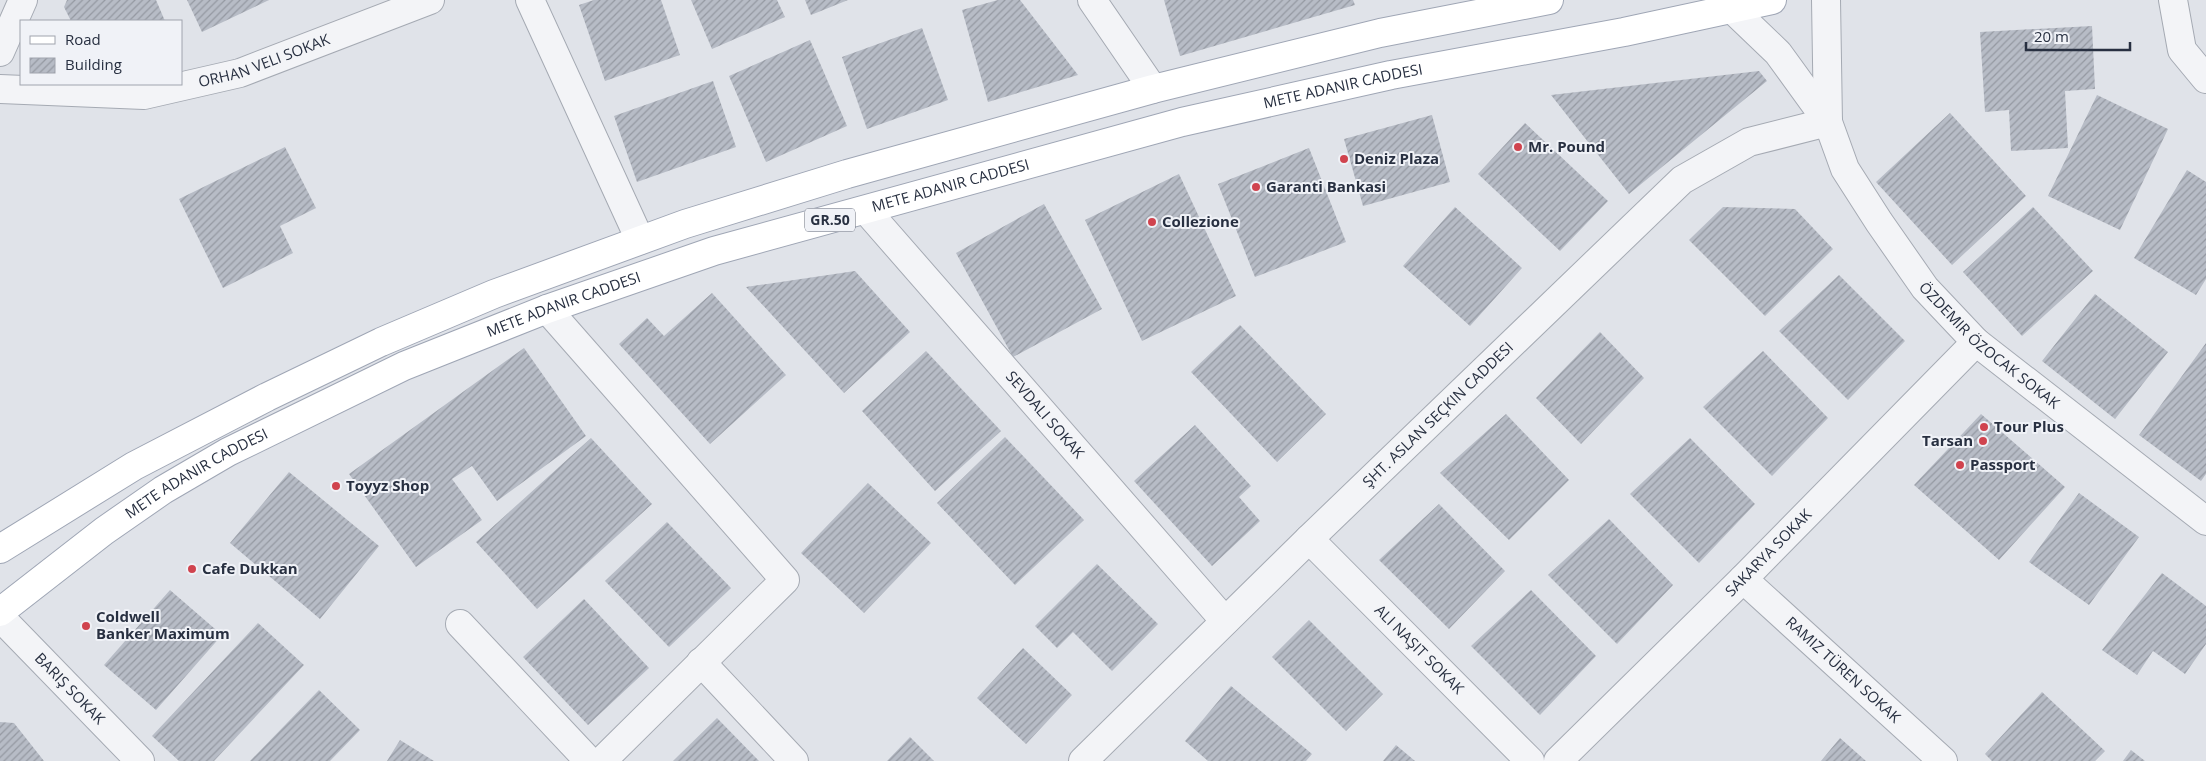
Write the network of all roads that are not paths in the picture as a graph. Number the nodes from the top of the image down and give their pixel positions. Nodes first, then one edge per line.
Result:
1 (23, 0) edge
2 (530, 0) edge
3 (1092, 0) edge
4 (1549, 0) edge
5 (1772, 0) edge
6 (1826, 0) edge
7 (2173, 0) edge
8 (425, 1) edge
9 (1731, 8) junction
10 (0, 52) edge
11 (2206, 79) edge
12 (0, 89) edge
13 (1153, 89) junction
14 (1828, 122) junction
15 (866, 210) junction
16 (640, 240) junction
17 (548, 309) junction
18 (1976, 342) junction
19 (2206, 521) edge
20 (1309, 539) junction
21 (0, 549) edge
22 (1743, 579) junction
23 (0, 612) edge
24 (0, 617) edge
25 (1225, 621) junction
26 (460, 624) dead end
27 (701, 662) junction
28 (140, 761) edge
29 (588, 761) edge
30 (602, 761) edge
31 (794, 761) edge
32 (1083, 761) edge
33 (1530, 761) edge
34 (1558, 761) edge
35 (1943, 761) edge

1 - 10 street
2 - 16 street
3 - 13 street
4 - 13 main road, GR.50
5 - 9 main road, GR.50
6 - 14 street, ÖZDEMIR ÖZOCAK SOKAK
7 - 11 street
8 - 12 street, ORHAN VELI SOKAK
9 - 14 street, ÖZDEMIR ÖZOCAK SOKAK
9 - 15 main road, GR.50
13 - 16 main road, GR.50
14 - 18 street, ÖZDEMIR ÖZOCAK SOKAK
14 - 20 street, ŞHT. ASLAN SEÇKIN CADDESI
15 - 17 main road, GR.50
15 - 25 street
16 - 21 main road, GR.50
17 - 23 main road, GR.50
17 - 27 street
18 - 19 street, ÖZDEMIR ÖZOCAK SOKAK
18 - 22 street, SAKARYA SOKAK
20 - 25 street, ŞHT. ASLAN SEÇKIN CADDESI
20 - 33 street, ALI NAŞIT SOKAK
22 - 34 street, SAKARYA SOKAK
22 - 35 street, RAMIZ TÜREN SOKAK
24 - 28 street
25 - 32 street, ŞHT. ASLAN SEÇKIN CADDESI
26 - 29 street
27 - 30 street
27 - 31 street

